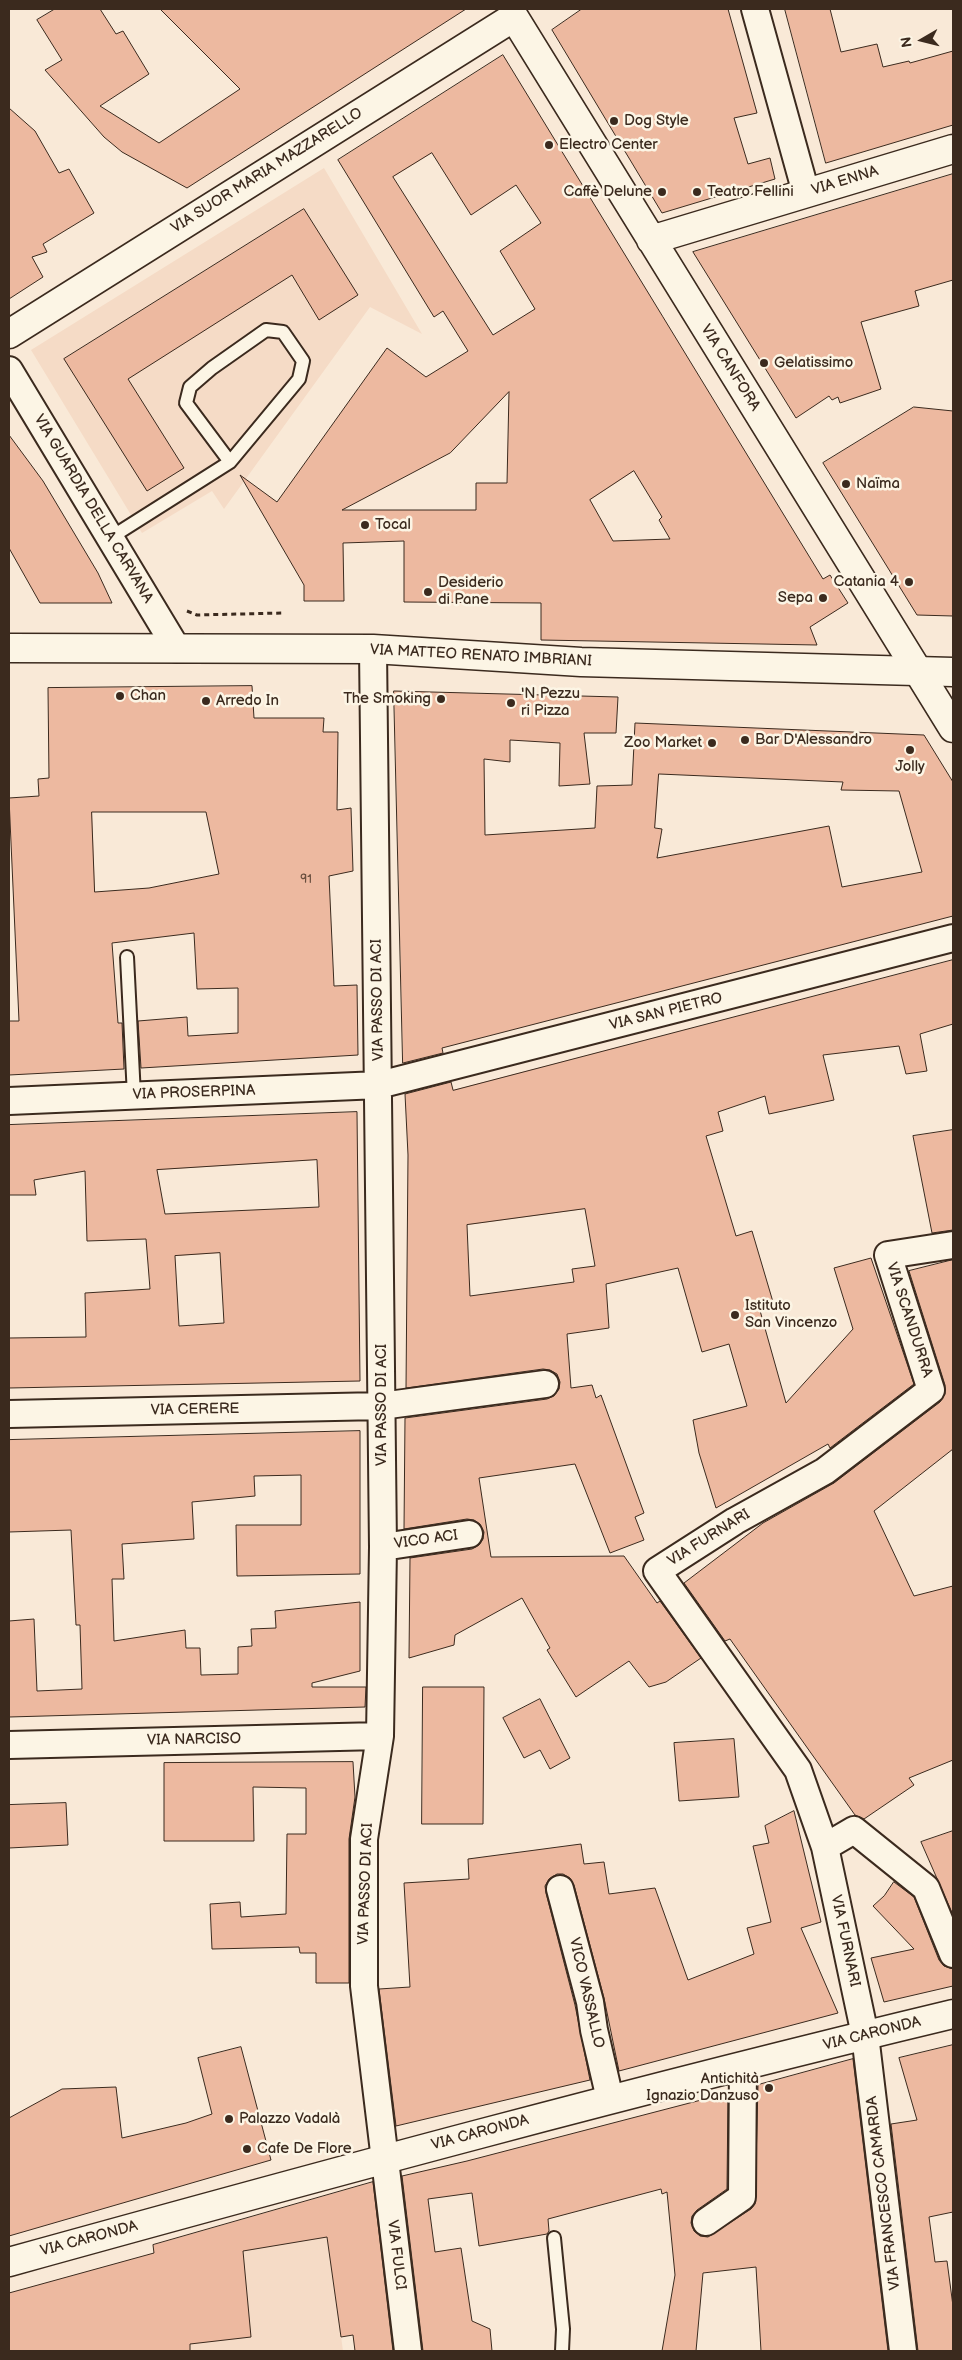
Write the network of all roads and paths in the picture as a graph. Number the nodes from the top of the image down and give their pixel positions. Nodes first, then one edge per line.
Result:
1 (755, 9) edge
2 (516, 11) edge
3 (953, 149) edge
4 (806, 193) junction
5 (651, 240) junction
6 (9, 334) edge
7 (9, 370) edge
8 (230, 462) junction
9 (110, 538) junction
10 (182, 607) dead end
11 (283, 613) dead end
12 (9, 648) edge
13 (177, 649) junction
14 (373, 649) junction
15 (918, 671) junction
16 (953, 672) edge
17 (953, 728) edge
18 (953, 938) edge
19 (127, 956) dead end
20 (379, 1086) junction
21 (134, 1096) junction
22 (9, 1101) edge
23 (953, 1245) edge
24 (545, 1384) dead end
25 (931, 1390) joint
26 (381, 1406) junction
27 (9, 1414) edge
28 (469, 1534) dead end
29 (383, 1546) junction
30 (380, 1736) junction
31 (9, 1745) edge
32 (825, 1847) junction
33 (560, 1888) dead end
34 (953, 1954) edge
35 (953, 2014) edge
36 (865, 2035) junction
37 (743, 2066) junction
38 (610, 2098) junction
39 (383, 2158) junction
40 (706, 2222) dead end
41 (554, 2238) dead end
42 (9, 2262) edge
43 (408, 2351) edge
44 (562, 2351) edge
45 (903, 2351) edge

1 - 4 street
2 - 5 main road, VIA CANFORA
2 - 6 main road, VIA SUOR MARIA MAZZARELLO
3 - 4 main road, VIA ENNA
4 - 5 main road, VIA ENNA
5 - 15 main road, VIA CANFORA
7 - 9 street, VIA GUARDIA DELLA CARVANA
8 - 8 lane
8 - 9 lane
9 - 13 street, VIA GUARDIA DELLA CARVANA
10 - 11 path
12 - 13 main road, VIA MATTEO RENATO IMBRIANI
13 - 14 main road, VIA MATTEO RENATO IMBRIANI
14 - 15 main road, VIA MATTEO RENATO IMBRIANI
14 - 20 street, VIA PASSO DI ACI
15 - 16 main road, VIA MATTEO RENATO IMBRIANI
15 - 17 main road, VIA CANFORA
18 - 20 street, VIA SAN PIETRO
19 - 21 lane
20 - 21 street, VIA PROSERPINA
20 - 26 street, VIA PASSO DI ACI
21 - 22 street, VIA PROSERPINA
23 - 25 street, VIA SCANDURRA
24 - 26 street, VIA CERERE
25 - 32 street, VIA FURNARI
26 - 27 street, VIA CERERE
26 - 29 street, VIA PASSO DI ACI
28 - 29 street, VICO ACI
29 - 30 street, VIA PASSO DI ACI
30 - 31 street, VIA NARCISO
30 - 39 street, VIA PASSO DI ACI
32 - 34 street
32 - 36 street, VIA FURNARI
33 - 38 street, VICO VASSALLO
35 - 36 main road, VIA CARONDA
36 - 37 main road, VIA CARONDA
36 - 45 street, VIA FRANCESCO CAMARDA
37 - 38 main road, VIA CARONDA
37 - 40 street
38 - 39 main road, VIA CARONDA
39 - 42 main road, VIA CARONDA
39 - 43 street, VIA FULCI
41 - 44 lane

